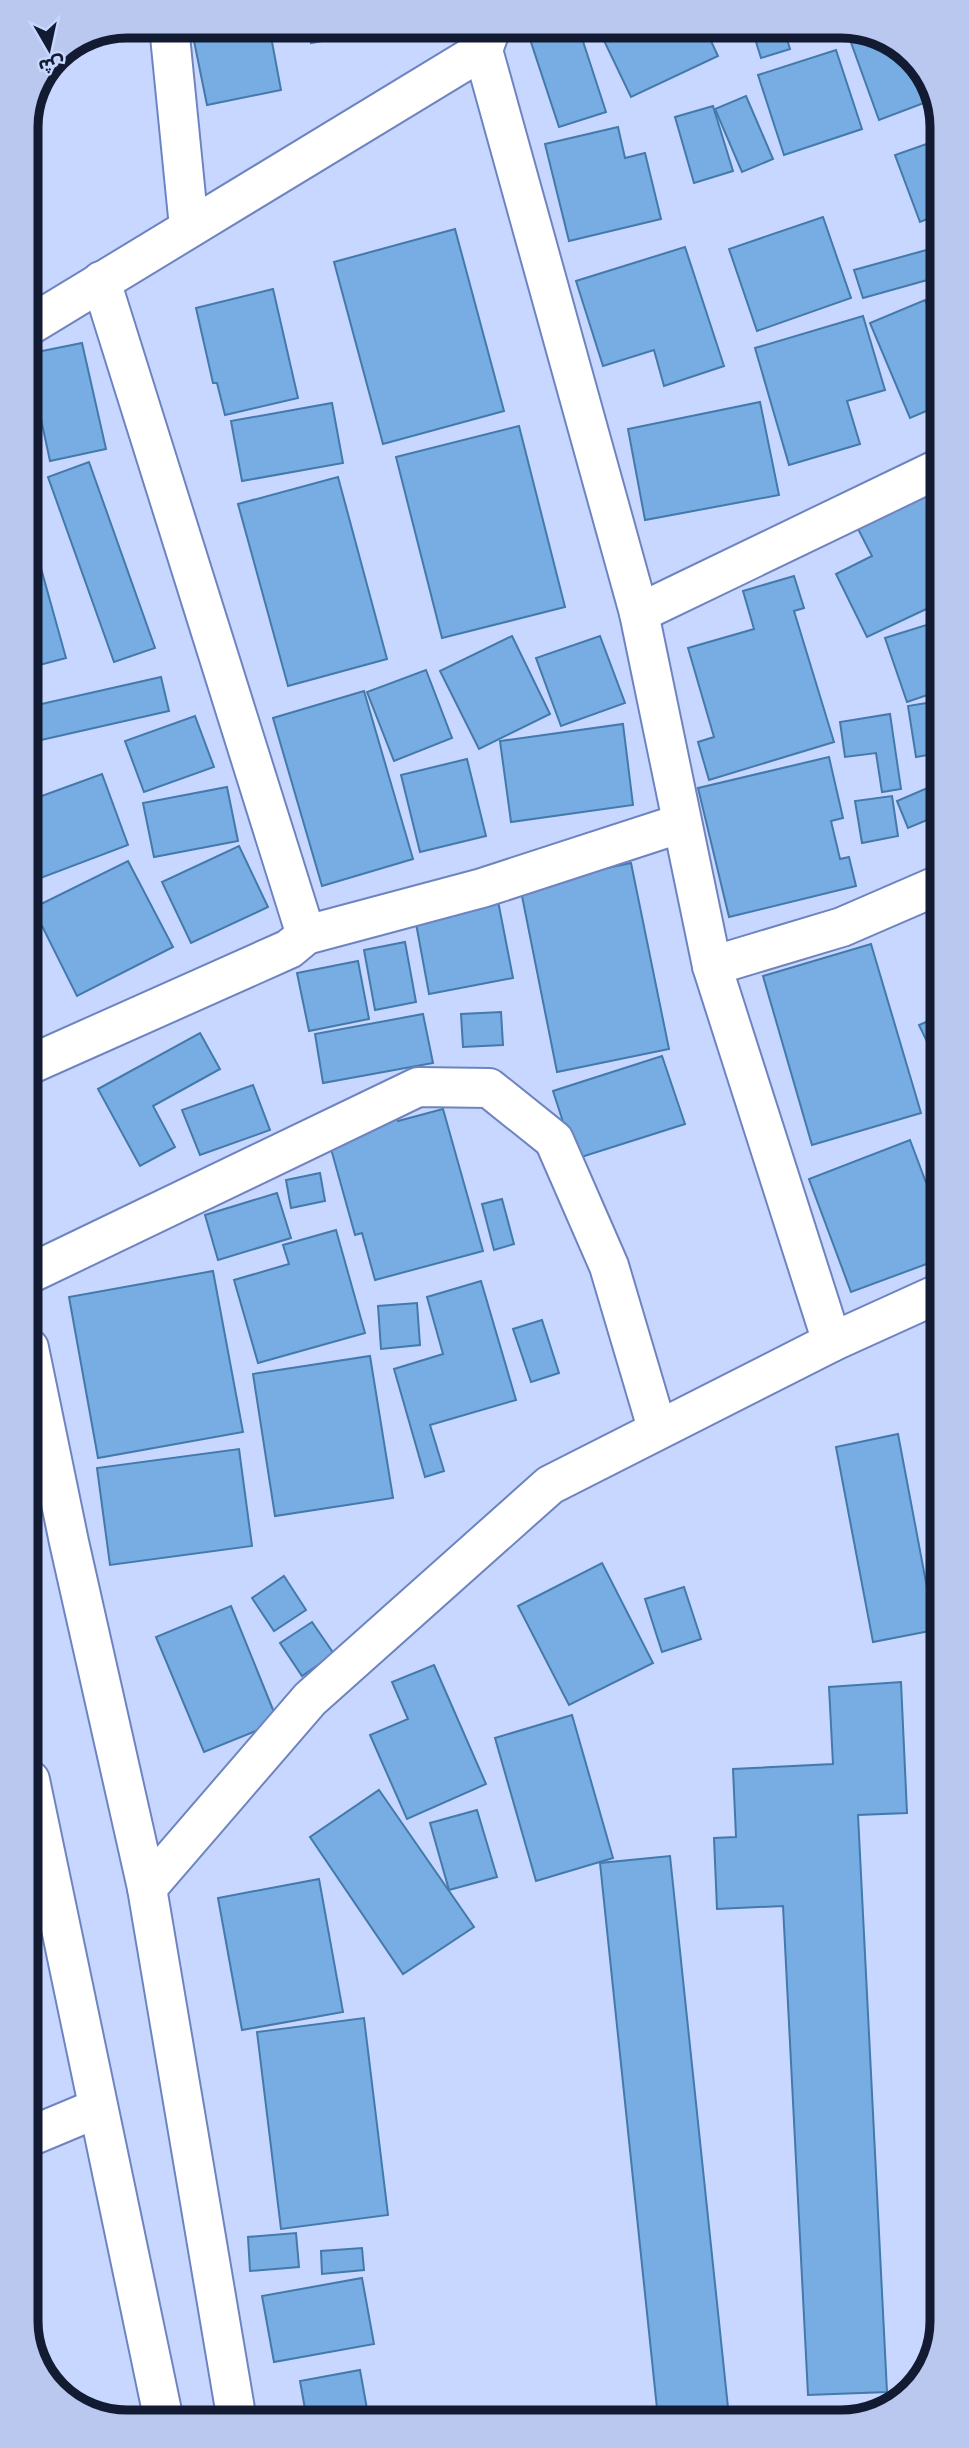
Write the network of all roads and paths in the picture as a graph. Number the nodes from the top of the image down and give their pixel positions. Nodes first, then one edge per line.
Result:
1 (170, 38) edge
2 (487, 38) edge
3 (189, 227) junction
4 (102, 281) junction
5 (39, 320) edge
6 (930, 473) edge
7 (639, 612) junction
8 (682, 823) junction
9 (930, 889) edge
10 (306, 935) junction
11 (712, 966) junction
12 (39, 1061) edge
13 (38, 1269) edge
14 (930, 1298) edge
15 (832, 1342) junction
16 (38, 1393) edge
17 (657, 1428) junction
18 (38, 1820) edge
19 (147, 1888) junction
20 (98, 2108) junction
21 (38, 2133) edge
22 (161, 2409) edge
23 (235, 2409) edge

1 - 3 street
2 - 3 street
2 - 7 street
3 - 4 street
4 - 5 street
4 - 10 street
6 - 7 street
7 - 8 street
8 - 10 street
8 - 11 street
9 - 11 street
10 - 12 street
11 - 15 street
13 - 17 street
14 - 15 street
15 - 17 street
16 - 19 street
17 - 19 street
18 - 20 street
19 - 23 street
20 - 21 street
20 - 22 street

